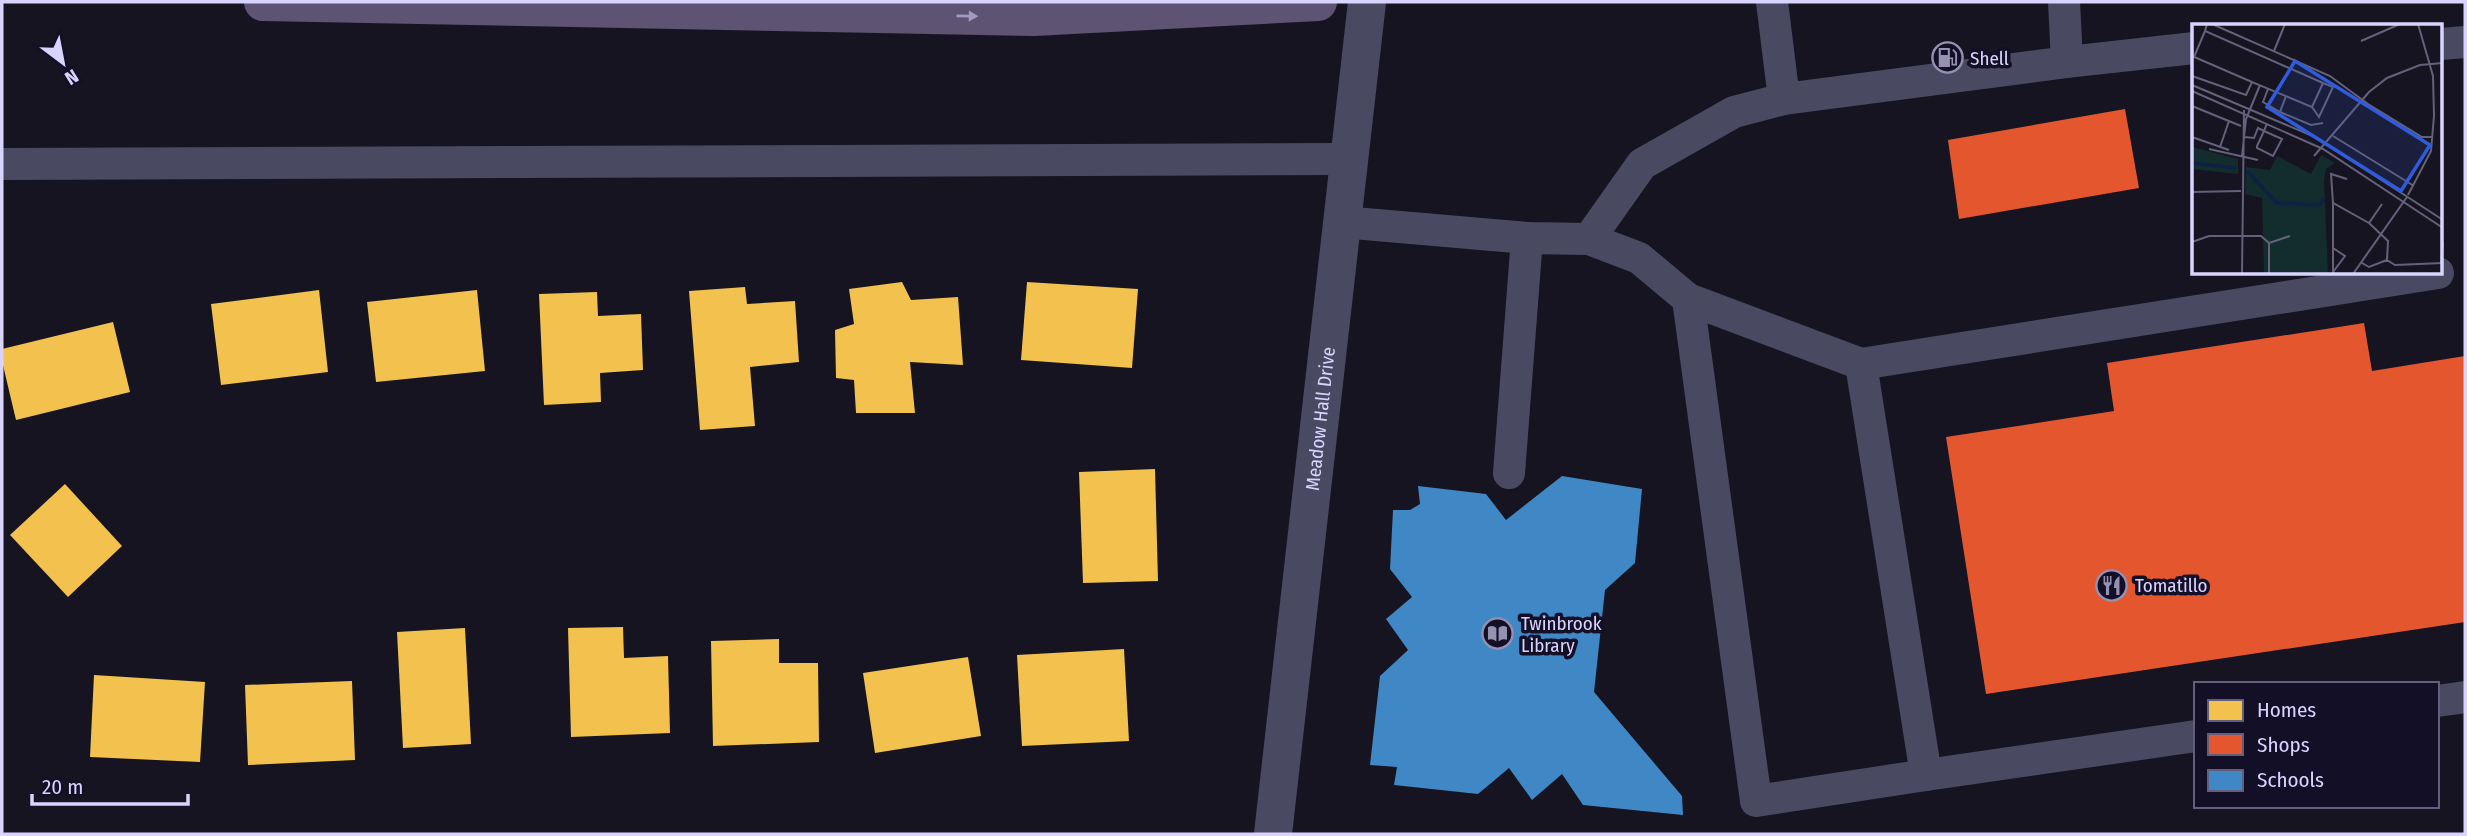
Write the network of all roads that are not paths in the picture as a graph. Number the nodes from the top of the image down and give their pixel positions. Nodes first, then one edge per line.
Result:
1 (263, 2) edge
2 (1318, 2) edge
3 (1367, 2) edge
4 (1772, 2) edge
5 (2063, 2) edge
6 (2465, 42) edge
7 (2442, 44) edge
8 (2192, 48) edge
9 (2067, 62) junction
10 (1784, 99) junction
11 (1349, 159) junction
12 (2, 164) edge
13 (1342, 222) junction
14 (1527, 238) junction
15 (1589, 239) junction
16 (2465, 269) edge
17 (2442, 273) edge
18 (2413, 275) edge
19 (2298, 284) edge
20 (1689, 299) junction
21 (1861, 364) junction
22 (1510, 473) dead end
23 (2465, 696) edge
24 (2439, 701) edge
25 (2194, 736) edge
26 (1926, 775) junction
27 (1273, 834) edge

1 -> 2 main road
3 - 11 street, Meadow Hall Drive
4 - 10 lane
5 - 9 lane
6 - 7 lane
8 - 9 lane
9 - 10 lane
10 - 15 lane
11 - 12 lane
11 - 13 street, Meadow Hall Drive
13 - 14 lane
13 - 27 street, Meadow Hall Drive
14 - 15 lane
14 - 22 lane
15 - 20 lane
16 - 17 lane
18 - 19 lane
19 - 21 lane
20 - 21 lane
20 - 26 lane
21 - 26 lane
23 - 24 lane
25 - 26 lane

